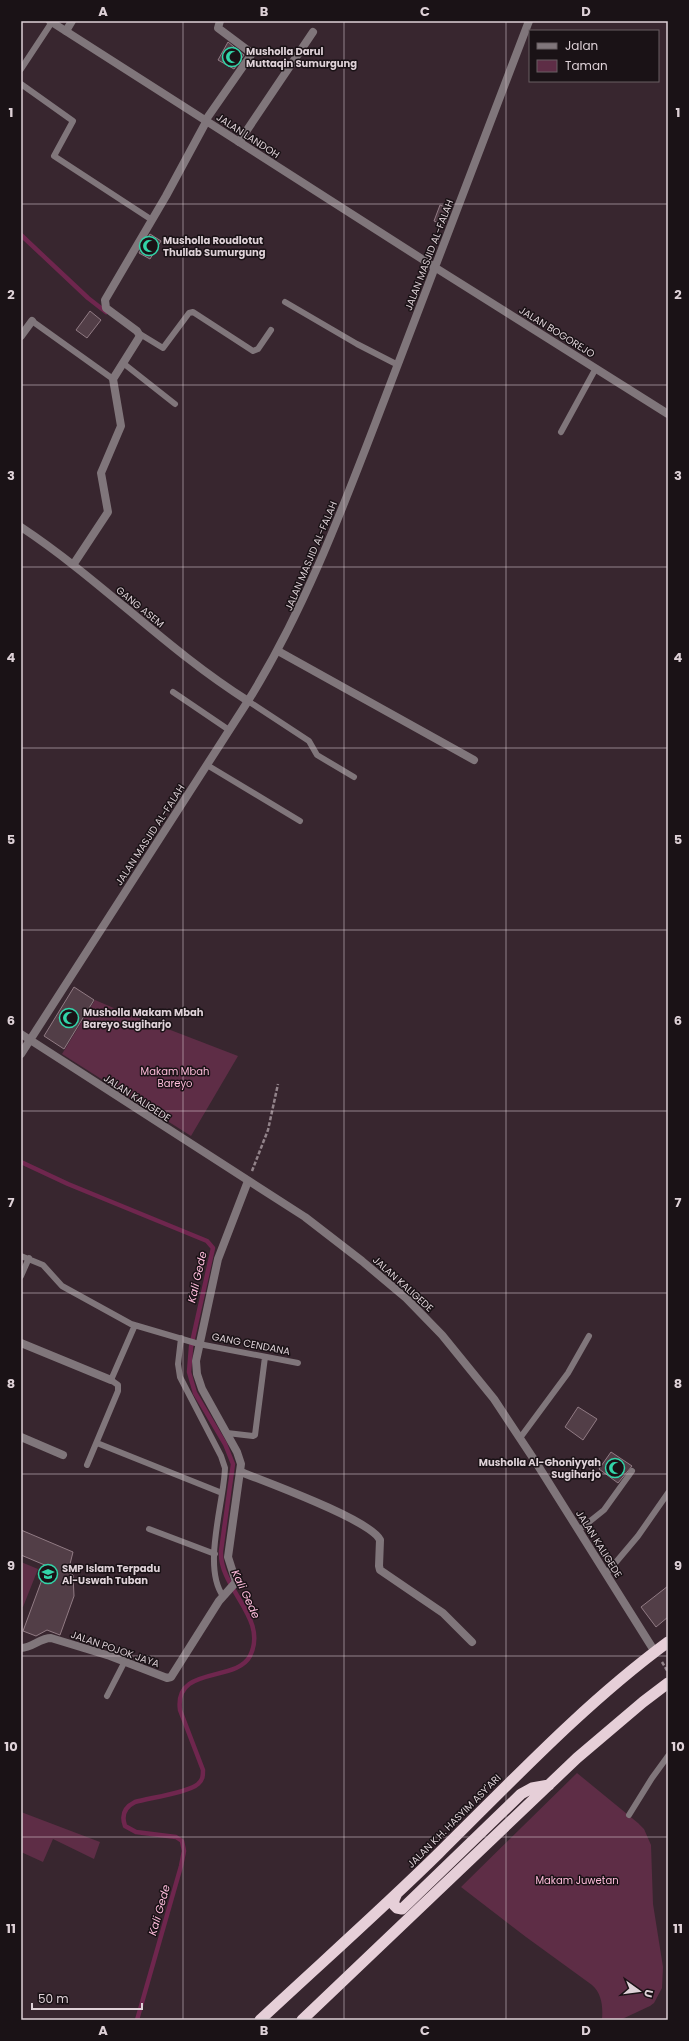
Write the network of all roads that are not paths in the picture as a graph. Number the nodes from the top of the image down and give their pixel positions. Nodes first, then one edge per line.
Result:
1 (72, 21) edge
2 (220, 21) edge
3 (529, 21) edge
4 (51, 22) edge
5 (66, 31) junction
6 (313, 32) dead end
7 (21, 69) edge
8 (21, 84) edge
9 (206, 121) junction
10 (239, 142) junction
11 (152, 220) junction
12 (436, 268) junction
13 (285, 302) dead end
14 (32, 321) joint
15 (271, 330) dead end
16 (140, 334) junction
17 (21, 336) edge
18 (123, 363) junction
19 (398, 365) junction
20 (596, 368) junction
21 (114, 379) junction
22 (174, 404) dead end
23 (668, 414) edge
24 (561, 432) dead end
25 (21, 527) edge
26 (72, 565) junction
27 (278, 651) junction
28 (173, 692) dead end
29 (248, 701) junction
30 (229, 730) junction
31 (474, 760) dead end
32 (207, 765) junction
33 (354, 777) dead end
34 (300, 821) dead end
35 (21, 1034) edge
36 (29, 1041) junction
37 (21, 1054) edge
38 (248, 1181) junction
39 (21, 1256) edge
40 (29, 1258) junction
41 (21, 1276) edge
42 (135, 1325) junction
43 (589, 1336) dead end
44 (183, 1339) junction
45 (21, 1343) edge
46 (197, 1343) junction
47 (265, 1357) junction
48 (298, 1364) dead end
49 (111, 1380) junction
50 (227, 1433) junction
51 (21, 1437) edge
52 (520, 1438) junction
53 (96, 1443) junction
54 (63, 1455) dead end
55 (87, 1465) dead end
56 (632, 1471) dead end
57 (241, 1472) junction
58 (222, 1492) junction
59 (668, 1493) edge
60 (149, 1529) dead end
61 (579, 1530) junction
62 (214, 1554) junction
63 (606, 1574) junction
64 (225, 1594) junction
65 (472, 1642) dead end
66 (668, 1642) edge
67 (21, 1648) edge
68 (655, 1652) junction
69 (125, 1661) junction
70 (668, 1683) edge
71 (107, 1696) dead end
72 (668, 1756) edge
73 (549, 1785) junction
74 (629, 1815) dead end
75 (399, 1891) junction
76 (260, 2020) edge
77 (302, 2020) edge

1 - 5 street
2 - 9 street
3 - 12 street, JALAN MASJID AL-FALAH
4 - 5 street, JALAN LANDOH
4 - 7 lane
5 - 9 street, JALAN LANDOH
6 - 10 street
8 - 11 lane
9 - 10 street, JALAN LANDOH
9 - 11 street
10 - 12 street, JALAN LANDOH
11 - 16 street
12 - 19 street, JALAN MASJID AL-FALAH
12 - 20 street, JALAN BOGOREJO
13 - 19 lane
14 - 17 street
14 - 21 lane
15 - 16 lane
16 - 18 street
18 - 21 street
18 - 22 lane
19 - 27 street, JALAN MASJID AL-FALAH
20 - 23 street, JALAN BOGOREJO
20 - 24 lane
21 - 26 street
25 - 26 street, GANG ASEM
26 - 29 street, GANG ASEM
27 - 29 street, JALAN MASJID AL-FALAH
27 - 31 street
28 - 30 lane
29 - 30 street, JALAN MASJID AL-FALAH
29 - 33 lane
30 - 32 street, JALAN MASJID AL-FALAH
32 - 34 lane
32 - 36 street, JALAN MASJID AL-FALAH
35 - 36 street, JALAN KALIGEDE
36 - 37 street, JALAN MASJID AL-FALAH
36 - 38 street, JALAN KALIGEDE
38 - 46 street, JALAN POJOK JAYA
38 - 52 street, JALAN KALIGEDE
39 - 40 lane, GANG CENDANA
40 - 41 lane
40 - 42 lane, GANG CENDANA
42 - 44 lane, GANG CENDANA
42 - 49 lane
43 - 52 lane
44 - 46 lane, GANG CENDANA
44 - 58 lane
45 - 49 street
46 - 47 lane, GANG CENDANA
46 - 50 street, JALAN POJOK JAYA
47 - 48 lane, GANG CENDANA
47 - 50 lane
49 - 53 lane
50 - 57 street, JALAN POJOK JAYA
51 - 54 street
52 - 61 street, JALAN KALIGEDE
53 - 55 lane
53 - 58 lane
56 - 61 lane
57 - 64 street, JALAN POJOK JAYA
57 - 65 street
58 - 62 lane
59 - 63 lane
60 - 62 lane
61 - 63 street, JALAN KALIGEDE
62 - 64 lane
63 - 68 street, JALAN KALIGEDE
64 - 69 street, JALAN POJOK JAYA
66 - 68 highway, JALAN K.H. HASYIM ASY'ARI
67 - 69 street, JALAN POJOK JAYA
68 - 75 highway, JALAN K.H. HASYIM ASY'ARI
69 - 71 lane
70 - 73 highway
72 - 74 lane
73 - 75 highway
73 - 77 highway
75 - 76 highway, JALAN K.H. HASYIM ASY'ARI

